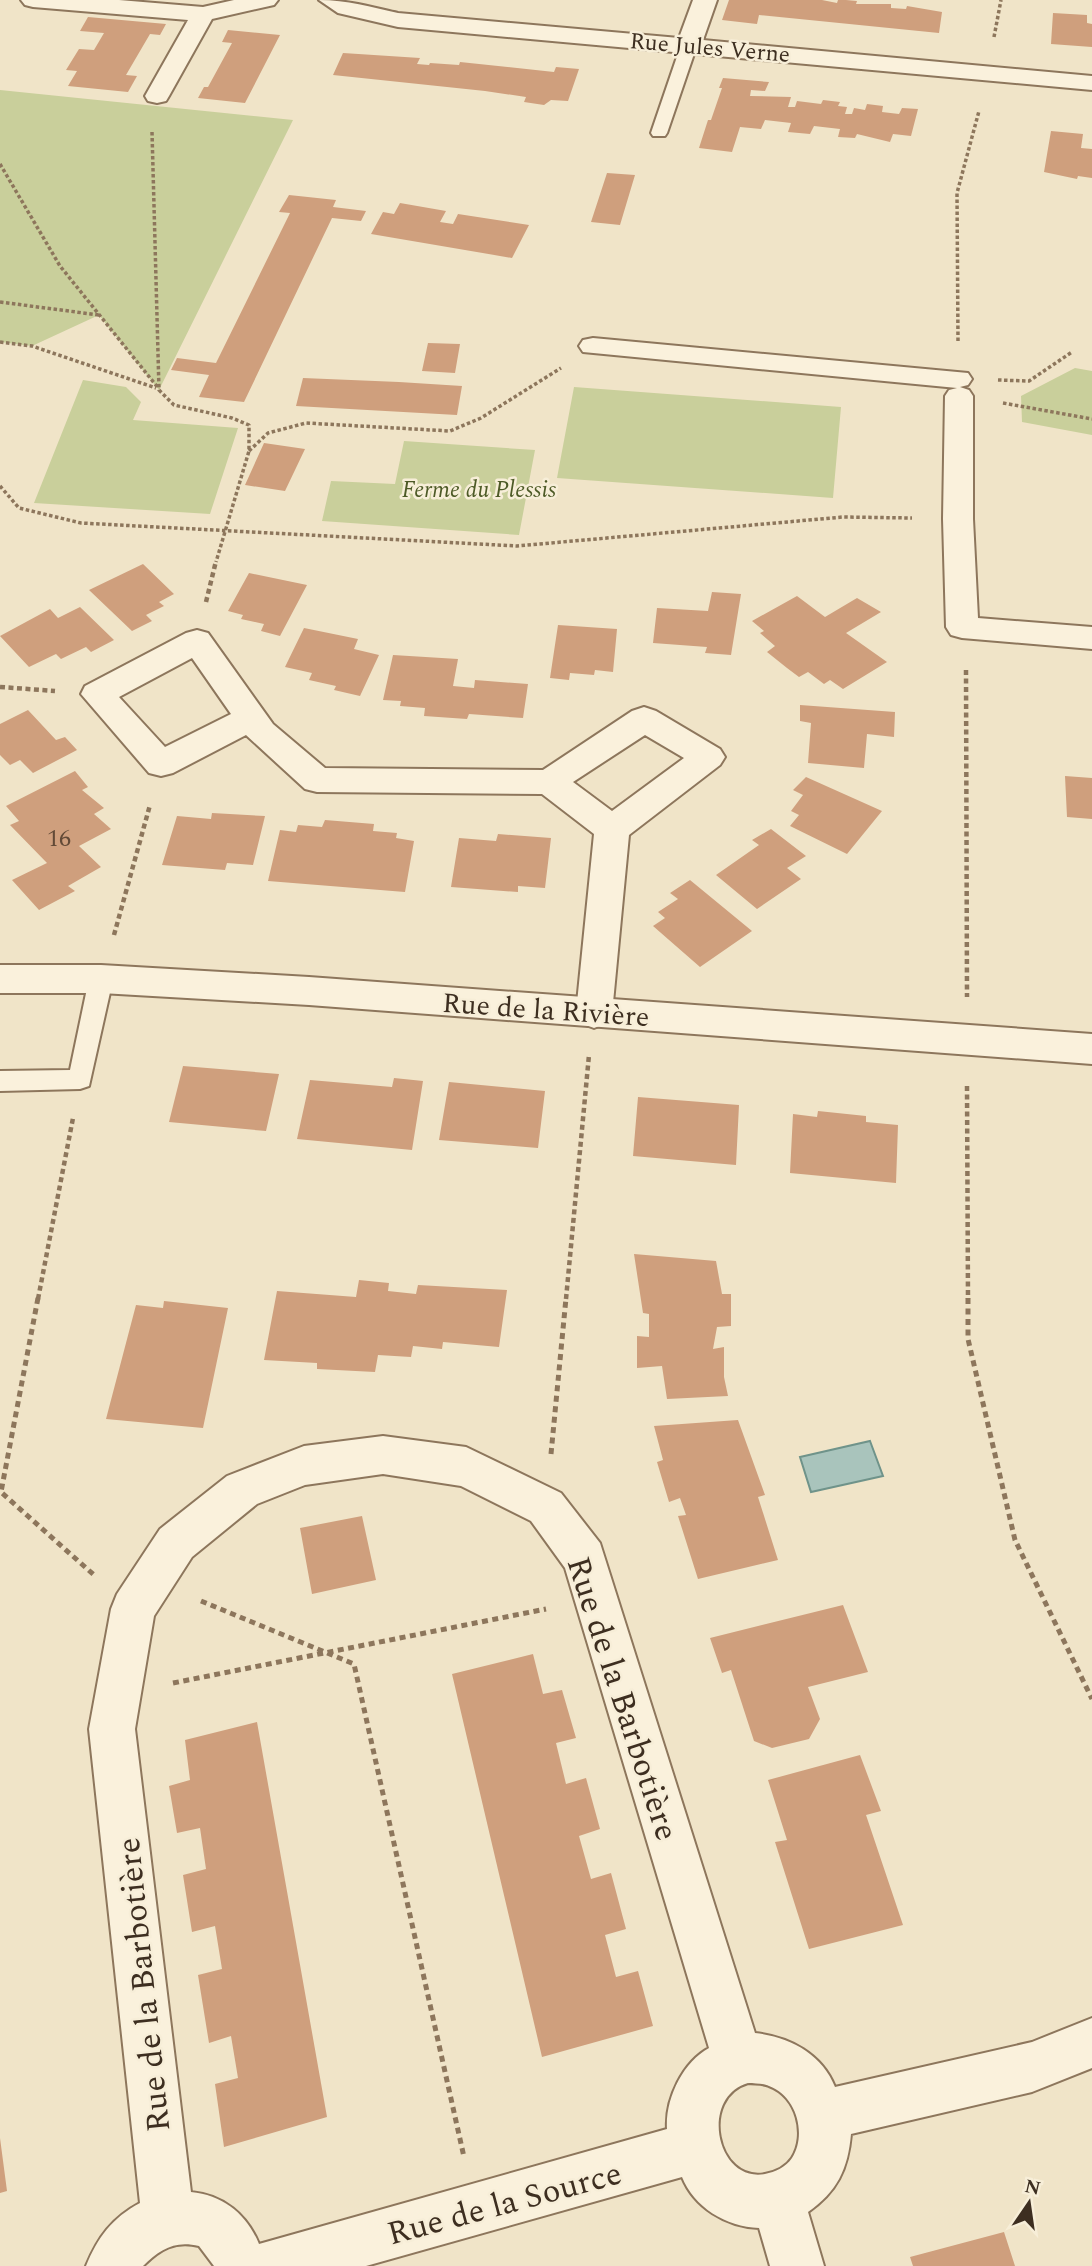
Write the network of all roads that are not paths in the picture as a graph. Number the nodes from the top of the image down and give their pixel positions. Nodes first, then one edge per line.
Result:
1 (33, 0) edge
2 (266, 0) edge
3 (331, 0) edge
4 (705, 0) edge
5 (203, 14) junction
6 (688, 45) junction
7 (1092, 83) edge
8 (157, 96) road end
9 (659, 133) dead end
10 (593, 346) road end
11 (1092, 638) edge
12 (251, 718) junction
13 (549, 782) junction
14 (612, 829) junction
15 (0, 979) edge
16 (101, 979) junction
17 (594, 1013) junction
18 (1092, 1049) edge
19 (0, 1081) edge
20 (1092, 2043) edge
21 (738, 2060) junction
22 (823, 2115) junction
23 (695, 2147) junction
24 (778, 2200) junction
25 (168, 2217) junction
26 (113, 2266) edge
27 (241, 2266) edge
28 (271, 2266) edge
29 (797, 2266) edge

1 - 5 street
2 - 5 street
3 - 6 street, Rue Jules Verne
4 - 6 street
5 - 8 street
6 - 7 street, Rue Jules Verne
6 - 9 lane
10 - 11 street
12 - 12 street
12 - 13 street
13 - 14 street
13 - 14 street
14 - 17 street
15 - 16 street, Rue de la Rivière
16 - 17 street, Rue de la Rivière
16 - 19 lane
17 - 18 street, Rue de la Rivière
20 - 22 street
21 - 22 street
21 - 23 street
21 - 25 street, Rue de la Barbotière
22 - 24 street
23 - 24 street
23 - 28 street, Rue de la Source
24 - 29 street
25 - 26 street
25 - 27 street

